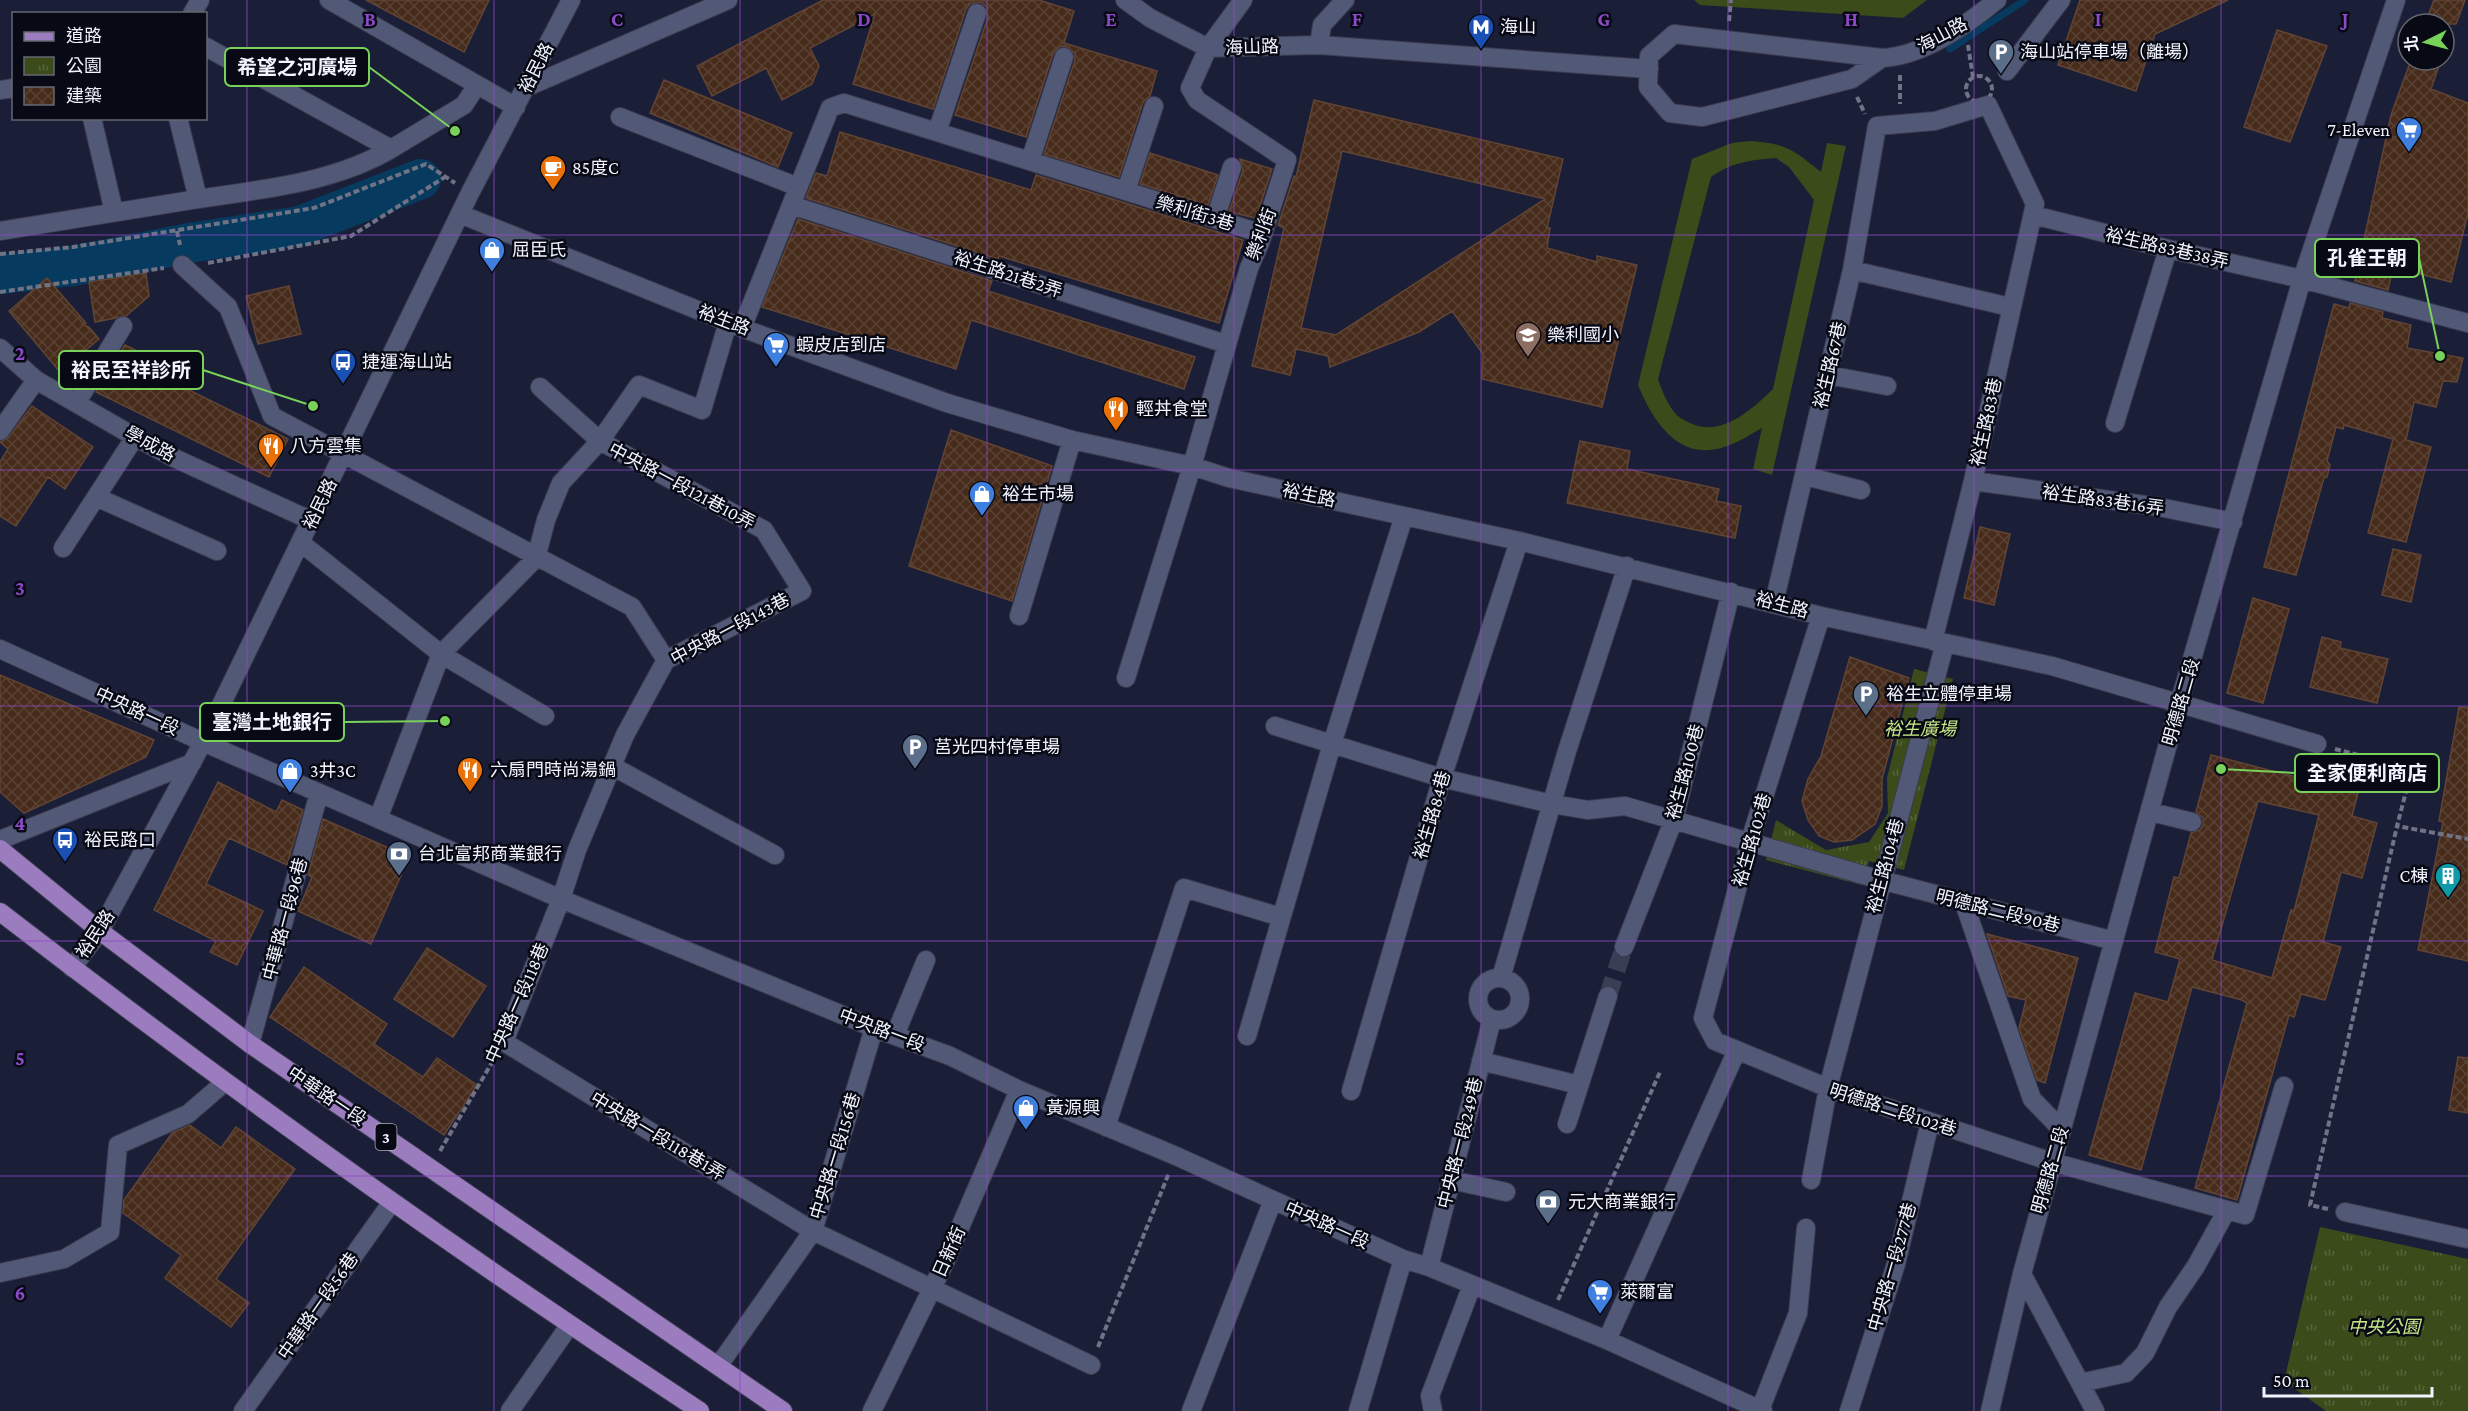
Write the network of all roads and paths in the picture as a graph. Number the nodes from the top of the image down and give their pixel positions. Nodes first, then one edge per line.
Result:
1 (329, 0) edge
2 (728, 0) edge
3 (1125, 0) edge
4 (1243, 0) edge
5 (1344, 0) edge
6 (1731, 0) edge
7 (1996, 0) edge
8 (2061, 0) edge
9 (2396, 0) edge
10 (563, 3) edge
11 (977, 14) dead end
12 (1730, 16) dead end
13 (1965, 26) junction
14 (1320, 45) junction
15 (207, 48) edge
16 (1208, 48) junction
17 (1064, 57) dead end
18 (1891, 58) junction
19 (1648, 69) junction
20 (2007, 71) dead end
21 (1973, 77) dead end
22 (1852, 79) junction
23 (477, 85) junction
24 (527, 87) junction
25 (1154, 106) dead end
26 (516, 107) junction
27 (620, 117) dead end
28 (92, 120) edge
29 (178, 120) edge
30 (1877, 126) junction
31 (937, 132) junction
32 (391, 149) junction
33 (1030, 161) junction
34 (1232, 167) dead end
35 (445, 177) junction
36 (798, 187) junction
37 (1126, 191) junction
38 (470, 194) junction
39 (198, 199) junction
40 (791, 205) junction
41 (2034, 209) junction
42 (114, 212) junction
43 (460, 214) junction
44 (1215, 219) junction
45 (0, 231) edge
46 (1263, 234) junction
47 (2168, 249) junction
48 (0, 254) edge
49 (183, 265) junction
50 (1852, 270) junction
51 (2302, 279) junction
52 (0, 292) edge
53 (2010, 307) junction
54 (2468, 323) edge
55 (735, 325) junction
56 (123, 326) dead end
57 (1226, 344) junction
58 (0, 348) edge
59 (1828, 375) junction
60 (36, 380) junction
61 (1887, 386) dead end
62 (540, 387) dead end
63 (77, 402) junction
64 (2115, 423) dead end
65 (0, 430) edge
66 (135, 437) junction
67 (1072, 440) junction
68 (600, 441) junction
69 (343, 456) junction
70 (1192, 466) junction
71 (1805, 476) junction
72 (1973, 481) junction
73 (1861, 490) dead end
74 (96, 497) junction
75 (1404, 516) junction
76 (312, 521) junction
77 (2233, 522) junction
78 (1519, 541) junction
79 (301, 543) junction
80 (63, 548) dead end
81 (217, 551) dead end
82 (536, 558) junction
83 (1627, 566) junction
84 (802, 591) joint
85 (1731, 592) junction
86 (1774, 603) junction
87 (1019, 616) dead end
88 (1821, 616) junction
89 (1939, 642) junction
90 (0, 649) edge
91 (441, 654) junction
92 (666, 660) junction
93 (1126, 678) dead end
94 (2179, 704) junction
95 (545, 716) dead end
96 (1275, 726) dead end
97 (203, 742) junction
98 (1332, 744) junction
99 (2317, 744) joint
100 (192, 763) junction
101 (612, 766) junction
102 (1442, 778) junction
103 (319, 793) junction
104 (1552, 804) junction
105 (2151, 812) junction
106 (378, 819) junction
107 (1674, 819) junction
108 (2192, 822) dead end
109 (2397, 826) junction
110 (2468, 839) edge
111 (0, 840) edge
112 (1749, 844) junction
113 (0, 849) edge
114 (775, 855) dead end
115 (1881, 880) junction
116 (561, 899) junction
117 (1964, 903) junction
118 (0, 912) edge
119 (1281, 916) junction
120 (100, 931) junction
121 (2114, 941) junction
122 (1624, 947) tunnel mouth
123 (926, 960) dead end
124 (72, 968) junction
125 (1502, 978) junction
126 (1608, 996) tunnel mouth
127 (1492, 1019) junction
128 (874, 1028) junction
129 (895, 1035) junction
130 (1246, 1036) dead end
131 (504, 1042) junction
132 (250, 1044) junction
133 (1737, 1050) junction
134 (1481, 1061) junction
135 (1660, 1072) dead end
136 (225, 1082) junction
137 (1579, 1085) junction
138 (2284, 1086) dead end
139 (1828, 1088) junction
140 (1019, 1090) junction
141 (1352, 1091) dead end
142 (1930, 1122) junction
143 (1567, 1124) dead end
144 (1106, 1127) junction
145 (2062, 1130) junction
146 (1176, 1156) junction
147 (2052, 1162) junction
148 (430, 1167) junction
149 (1451, 1180) junction
150 (1811, 1180) dead end
151 (1506, 1192) dead end
152 (1273, 1200) junction
153 (392, 1202) junction
154 (2227, 1210) junction
155 (2345, 1212) joint
156 (1806, 1228) dead end
157 (813, 1231) junction
158 (2468, 1239) edge
159 (1403, 1259) junction
160 (1429, 1267) junction
161 (0, 1273) edge
162 (2022, 1274) junction
163 (1472, 1285) junction
164 (933, 1287) junction
165 (1550, 1317) junction
166 (569, 1326) junction
167 (1607, 1340) junction
168 (719, 1365) junction
169 (1091, 1365) joint
170 (2080, 1383) junction
171 (1761, 1410) edge
172 (243, 1411) edge
173 (510, 1411) edge
174 (700, 1411) edge
175 (783, 1411) edge
176 (872, 1411) edge
177 (1191, 1411) edge
178 (1358, 1411) edge
179 (1433, 1411) edge
180 (1849, 1411) edge
181 (1990, 1411) edge
182 (2095, 1411) edge

1 - 23 street
2 - 24 street
3 - 16 street, 海山路
4 - 16 street
5 - 14 street
6 - 12 path
7 - 13 street, 海山路
8 - 20 street
9 - 51 street, 明德路二段
10 - 24 street, 裕民路
11 - 31 street
13 - 18 street, 海山路
13 - 21 path
14 - 16 street, 海山路
14 - 19 street, 海山路
15 - 32 street
16 - 46 street, 樂利街
17 - 33 street
18 - 19 street
18 - 22 street, 海山路
18 - 30 path
19 - 22 street
22 - 30 path
23 - 26 street
23 - 32 street
24 - 26 street, 裕民路
25 - 37 street
26 - 38 street, 裕民路
27 - 36 street
28 - 42 street
29 - 39 street
30 - 41 street
30 - 50 street, 裕生路67巷
31 - 33 street, 樂利街3巷
31 - 36 street, 樂利街3巷
32 - 39 street
33 - 37 street, 樂利街3巷
34 - 44 street
35 - 38 path
35 - 48 path
35 - 49 path
36 - 40 street
37 - 44 street, 樂利街3巷
38 - 43 street, 裕民路
39 - 42 street
40 - 55 street
40 - 57 street, 裕生路21巷2弄
41 - 47 street, 裕生路83巷38弄
41 - 53 street, 裕生路83巷
42 - 45 street
43 - 55 street, 裕生路
43 - 69 street, 裕民路
44 - 46 street, 樂利街3巷
46 - 57 street, 樂利街
47 - 51 street, 裕生路83巷38弄
47 - 64 street
49 - 52 path
49 - 69 street
50 - 53 street
50 - 59 street, 裕生路67巷
51 - 54 street, 裕生路83巷38弄
51 - 77 street, 明德路二段
53 - 72 street, 裕生路83巷
55 - 67 street, 裕生路
55 - 68 street
56 - 63 street
57 - 70 street, 樂利街
58 - 60 street, 學成路
59 - 61 street
59 - 71 street, 裕生路67巷
60 - 63 street, 學成路
60 - 65 street
62 - 68 street, 中央路一段121巷10弄
63 - 66 street, 學成路
66 - 74 street
66 - 76 street, 學成路
67 - 70 street, 裕生路
67 - 87 street
68 - 82 street
68 - 84 street, 中央路一段121巷10弄
69 - 76 street, 裕民路
69 - 82 street
70 - 75 street, 裕生路
70 - 93 street, 樂利街
71 - 73 street
71 - 86 street, 裕生路67巷
72 - 77 street, 裕生路83巷16弄
72 - 89 street, 裕生路83巷
74 - 80 street
74 - 81 street
75 - 78 street, 裕生路
75 - 98 street
76 - 79 street, 裕民路
77 - 94 street, 明德路二段
78 - 83 street, 裕生路
78 - 102 street, 裕生路84巷
79 - 91 street
79 - 97 street, 裕民路
82 - 91 street
82 - 92 street
83 - 85 street, 裕生路
83 - 104 street
84 - 92 street, 中央路一段143巷
85 - 86 street, 裕生路
85 - 107 street, 裕生路100巷
86 - 88 street, 裕生路
88 - 89 street, 裕生路
88 - 112 street, 裕生路102巷
89 - 94 street, 裕生路
89 - 115 street, 裕生路104巷
90 - 97 street, 中央路一段
91 - 95 street
91 - 106 street
92 - 101 street, 中央路一段143巷
94 - 99 street, 裕生路
94 - 105 street, 明德路二段
96 - 98 street, 明德路二段90巷
97 - 100 street, 裕民路
97 - 103 street, 中央路一段
98 - 102 street, 明德路二段90巷
98 - 119 street
99 - 109 path
100 - 111 street
100 - 120 street, 裕民路
101 - 114 street
101 - 116 street, 中央路一段143巷
102 - 104 street, 明德路二段90巷
102 - 141 street, 裕生路84巷
103 - 106 street, 中央路一段
103 - 132 street, 中華路一段96巷
104 - 107 street, 明德路二段90巷
104 - 125 street
105 - 108 street
105 - 121 street, 明德路二段
106 - 116 street, 中央路一段
107 - 112 street, 明德路二段90巷
107 - 122 street, 裕生路100巷
109 - 110 path
109 - 155 path
112 - 115 street, 明德路二段90巷
112 - 133 street, 裕生路102巷
113 - 120 main road, 中華路一段 / 3
115 - 117 street, 明德路二段90巷
115 - 139 street, 裕生路104巷
116 - 128 street, 中央路一段
116 - 131 street, 中央路一段118巷
117 - 121 street, 明德路二段90巷
117 - 145 street
118 - 124 main road
119 - 130 street
119 - 144 street
120 - 124 street, 裕民路
120 - 132 main road, 中華路一段 / 3
121 - 145 street, 明德路二段
123 - 129 street
124 - 136 main road
125 - 127 street
125 - 127 street
126 - 137 street
127 - 134 street, 中央路一段249巷
128 - 129 street, 中央路一段
128 - 157 street, 中央路一段156巷
129 - 140 street, 中央路一段
131 - 148 path, 中央路一段118巷
131 - 157 street, 中央路一段118巷1弄
132 - 148 main road, 中華路一段 / 3
133 - 139 street, 明德路二段102巷
133 - 167 street
134 - 137 street
134 - 149 street, 中央路一段249巷
135 - 165 path
136 - 153 main road
136 - 161 street
137 - 143 street
138 - 154 street
139 - 142 street, 明德路二段102巷
139 - 150 street, 裕生路104巷
140 - 144 street, 中央路一段
140 - 164 street, 日新街
142 - 147 street, 明德路二段102巷
142 - 180 street, 中央路一段277巷
144 - 146 street, 中央路一段
145 - 147 street, 明德路二段
146 - 152 street, 中央路一段
146 - 169 path
147 - 154 street, 明德路二段102巷
147 - 162 street, 明德路二段
148 - 168 main road, 中華路一段 / 3
149 - 151 street
149 - 160 street, 中央路一段249巷
152 - 159 street, 中央路一段
152 - 177 street
153 - 166 main road
153 - 172 street, 中華路一段56巷
154 - 170 street
155 - 158 street
156 - 171 street
157 - 164 street, 中央路一段118巷1弄
157 - 168 street, 中央路一段156巷
159 - 160 street, 中央路一段
159 - 178 street
160 - 163 street, 中央路一段
162 - 170 street
162 - 181 street, 明德路二段
163 - 165 street, 中央路一段
163 - 179 street
164 - 169 street, 中央路一段118巷1弄
164 - 176 street, 日新街
165 - 167 street, 中央路一段
166 - 173 street
166 - 174 main road
167 - 171 street, 中央路一段
168 - 175 main road, 中華路一段 / 3
170 - 182 street

